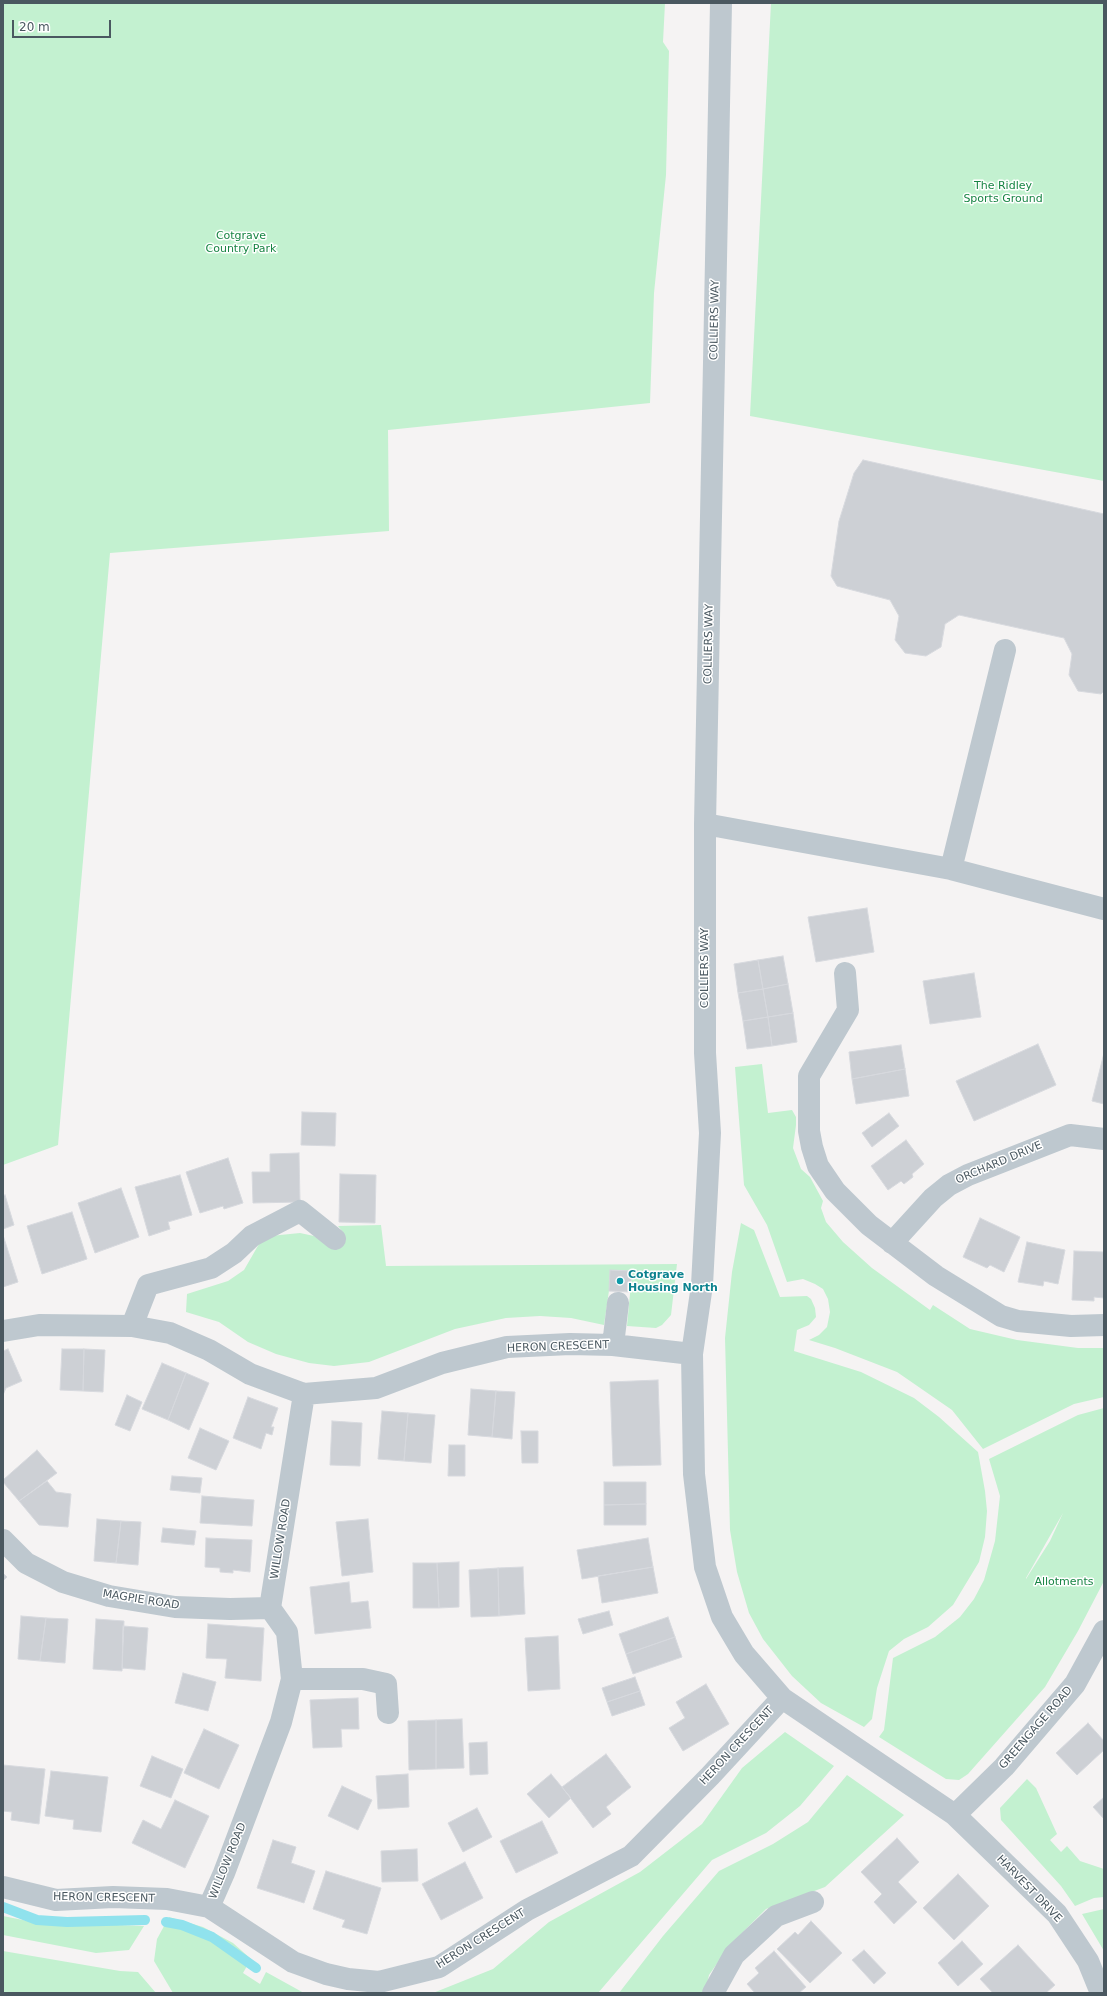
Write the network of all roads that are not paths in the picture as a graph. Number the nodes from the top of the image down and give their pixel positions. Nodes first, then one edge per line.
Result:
1 (721, 3) edge
2 (1005, 650) dead end
3 (705, 824) junction
4 (951, 868) junction
5 (1104, 909) edge
6 (845, 973) dead end
7 (1104, 1139) edge
8 (335, 1239) dead end
9 (892, 1243) junction
10 (618, 1303) dead end
11 (132, 1326) junction
12 (1104, 1326) edge
13 (3, 1331) edge
14 (613, 1345) junction
15 (692, 1354) junction
16 (304, 1394) junction
17 (3, 1540) edge
18 (270, 1608) junction
19 (1104, 1631) edge
20 (292, 1679) junction
21 (782, 1698) junction
22 (388, 1713) dead end
23 (955, 1815) junction
24 (3, 1886) edge
25 (813, 1902) dead end
26 (209, 1907) junction
27 (712, 1993) edge
28 (1101, 1993) edge

1 - 3 street, COLLIERS WAY
2 - 4 street
3 - 4 street
3 - 15 street, COLLIERS WAY
4 - 5 street
6 - 9 street
7 - 9 street, ORCHARD DRIVE
8 - 11 street
9 - 12 street
10 - 14 street
11 - 13 street, HERON CRESCENT
11 - 16 street, HERON CRESCENT
14 - 15 street, HERON CRESCENT
14 - 16 street, HERON CRESCENT
15 - 21 street, COLLIERS WAY
16 - 18 street, WILLOW ROAD
17 - 18 street, MAGPIE ROAD
18 - 20 street, WILLOW ROAD
19 - 23 street, GREENGAGE ROAD
20 - 22 street
20 - 26 street, WILLOW ROAD
21 - 23 street, HARVEST DRIVE
21 - 26 street, HERON CRESCENT
23 - 28 street, HARVEST DRIVE
24 - 26 street, HERON CRESCENT
25 - 27 street

